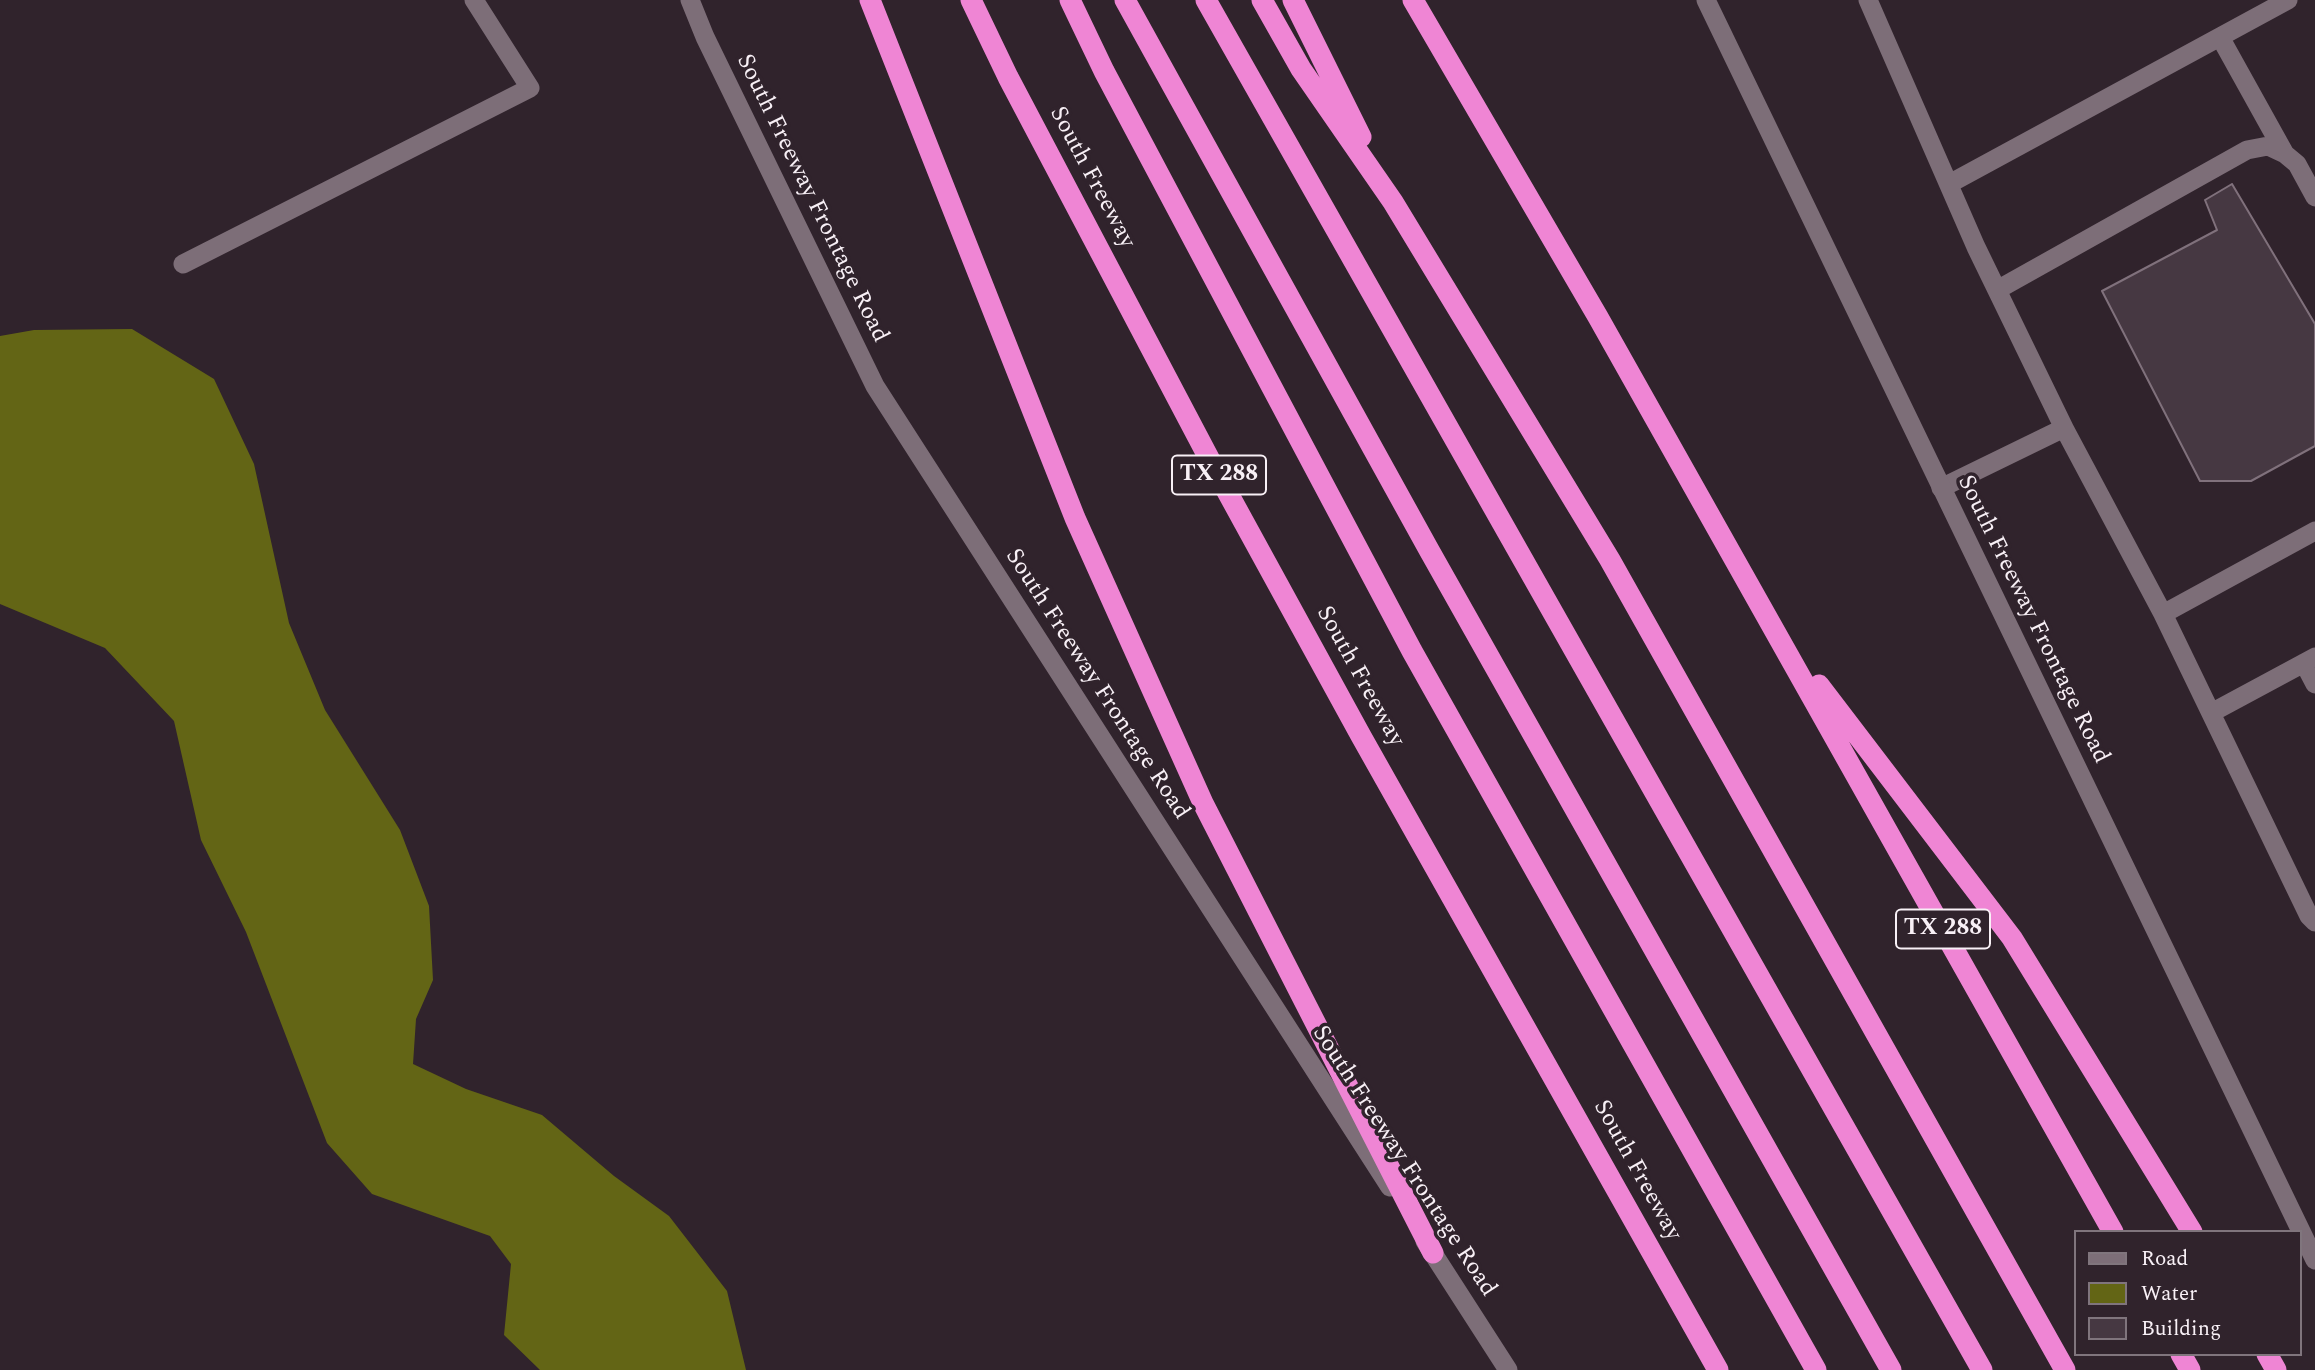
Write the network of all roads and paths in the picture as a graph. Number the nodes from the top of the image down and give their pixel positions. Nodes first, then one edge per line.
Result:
1 (474, 0) edge
2 (690, 0) edge
3 (870, 0) edge
4 (971, 0) edge
5 (1054, 0) edge
6 (1070, 0) edge
7 (1125, 0) edge
8 (1206, 0) edge
9 (1262, 0) edge
10 (1293, 0) edge
11 (1413, 0) edge
12 (1706, 0) edge
13 (1868, 0) edge
14 (2288, 0) edge
15 (2220, 37) junction
16 (1104, 71) junction
17 (2285, 154) junction
18 (1949, 184) junction
19 (2315, 197) edge
20 (1393, 202) junction
21 (183, 264) dead end
22 (1997, 290) junction
23 (2064, 428) junction
24 (1941, 488) junction
25 (2315, 531) edge
26 (2162, 614) junction
27 (1773, 625) junction
28 (2310, 660) edge
29 (2315, 684) edge
30 (2211, 713) junction
31 (2315, 922) edge
32 (2112, 1230) edge
33 (2191, 1230) edge
34 (2300, 1230) edge
35 (2301, 1231) edge
36 (1433, 1254) junction
37 (2315, 1260) edge
38 (1508, 1370) edge
39 (1718, 1370) edge
40 (1816, 1370) edge
41 (1891, 1370) edge
42 (1982, 1370) edge
43 (2065, 1370) edge

1 - 21 main road
2 - 36 main road, South Freeway Frontage Road
3 - 36 highway
4 - 39 highway, South Freeway / TX 288
5 - 16 highway
6 - 16 highway
7 - 41 highway
8 - 42 highway
9 - 20 highway
10 - 20 highway
11 - 27 highway, TX 288
12 - 24 main road, South Freeway Frontage Road
13 - 18 main road
14 - 15 main road
15 - 17 main road
15 - 18 main road
16 - 40 highway
17 - 19 main road
17 - 22 main road
18 - 22 main road
20 - 43 highway
22 - 23 main road
23 - 24 main road
23 - 26 main road
24 - 34 main road, South Freeway Frontage Road
25 - 26 main road
26 - 30 main road
27 - 32 highway, TX 288
27 - 33 highway
28 - 29 main road
28 - 30 main road
30 - 31 main road
35 - 37 main road, South Freeway Frontage Road
36 - 38 main road, South Freeway Frontage Road

